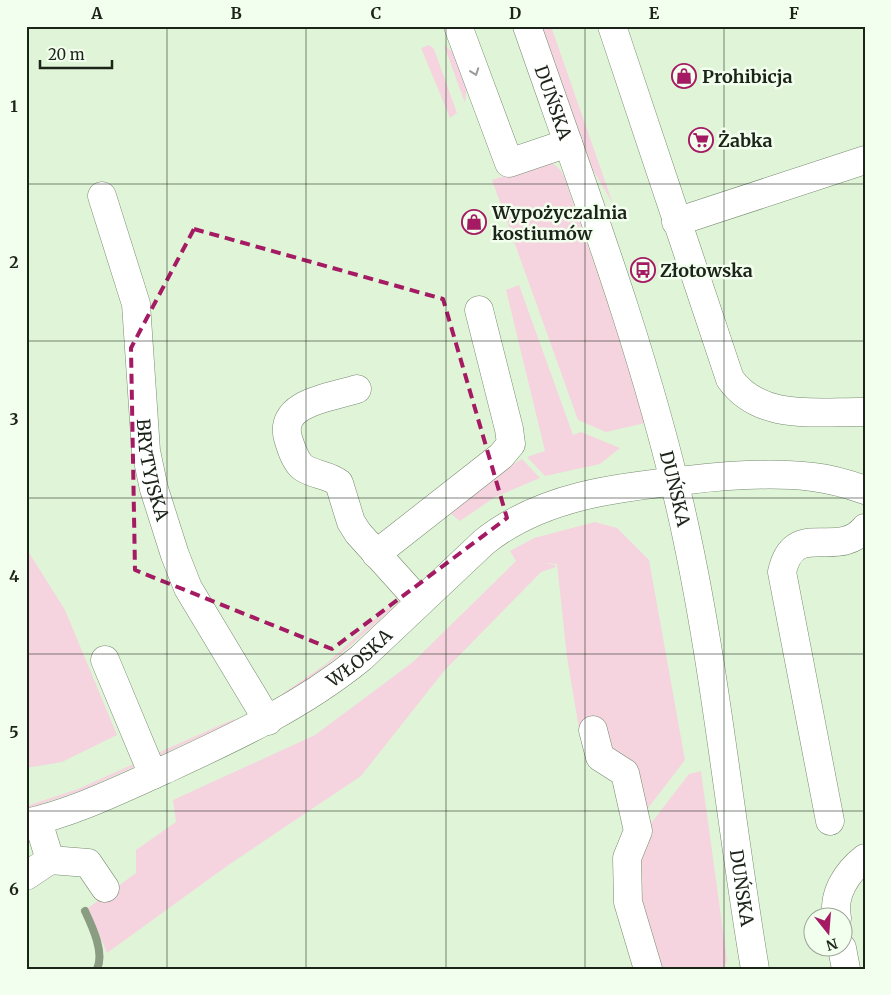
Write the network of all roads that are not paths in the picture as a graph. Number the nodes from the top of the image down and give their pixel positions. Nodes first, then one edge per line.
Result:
1 (458, 26) edge
2 (527, 26) edge
3 (615, 27) edge
4 (568, 142) junction
5 (865, 160) edge
6 (102, 196) dead end
7 (676, 222) junction
8 (479, 310) dead end
9 (357, 389) dead end
10 (865, 412) edge
11 (674, 481) junction
12 (865, 490) edge
13 (865, 528) edge
14 (376, 554) junction
15 (420, 602) junction
16 (105, 660) dead end
17 (268, 721) junction
18 (593, 730) dead end
19 (153, 775) junction
20 (830, 821) dead end
21 (32, 822) edge
22 (865, 858) edge
23 (50, 860) junction
24 (26, 876) edge
25 (105, 888) dead end
26 (837, 908) edge
27 (648, 969) edge
28 (755, 969) edge

1 -> 4 street
2 - 4 street, DUŃSKA
3 - 7 street
4 - 11 street, DUŃSKA
5 - 7 street
6 - 17 street, BRYTYJSKA
7 - 10 street
8 - 14 street
9 - 14 street
11 - 12 street
11 - 15 street, WŁOSKA
11 - 28 street, DUŃSKA
13 - 20 street
14 - 15 street
15 - 17 street, WŁOSKA
16 - 19 street
17 - 19 street, WŁOSKA
18 - 27 street
19 - 21 street, WŁOSKA
21 - 23 street
22 - 26 street
23 - 24 street
23 - 25 street

